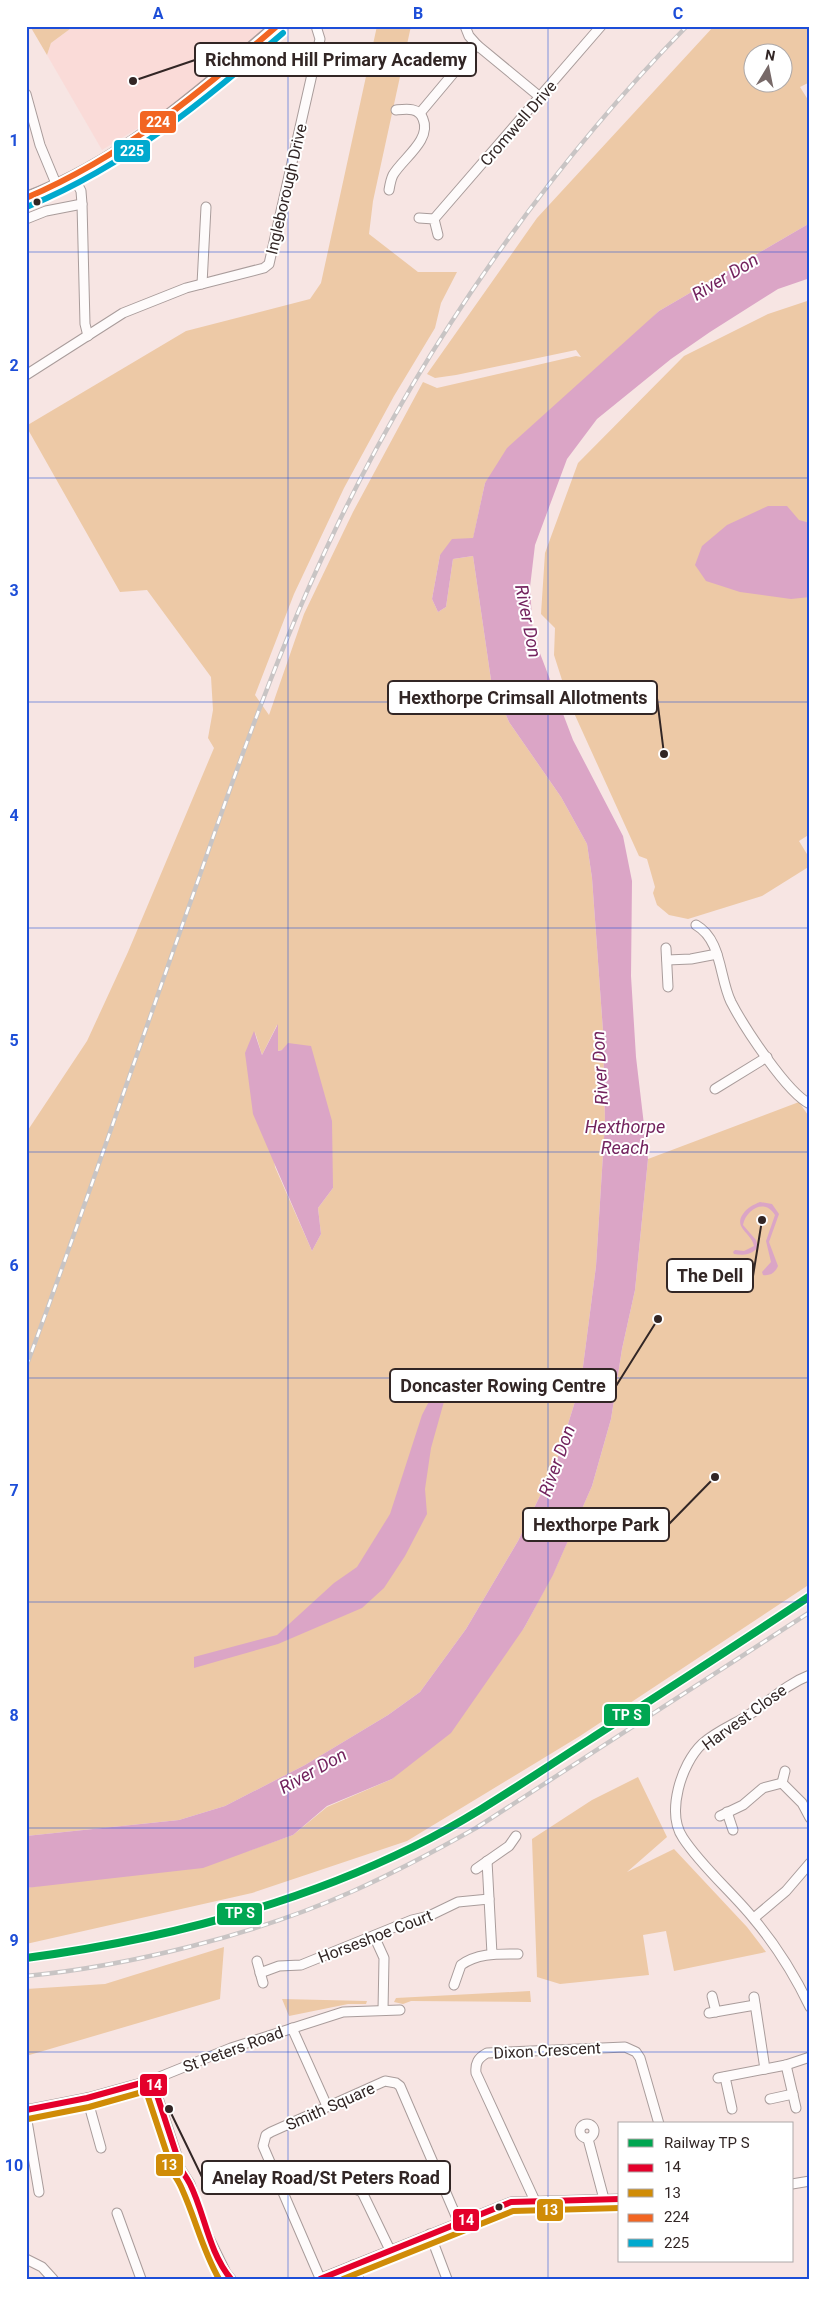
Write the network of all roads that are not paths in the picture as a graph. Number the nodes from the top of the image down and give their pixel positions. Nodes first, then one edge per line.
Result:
1 (278, 26) edge
2 (316, 26) edge
3 (465, 26) edge
4 (601, 26) edge
5 (477, 45) junction
6 (26, 94) edge
7 (540, 97) junction
8 (29, 110) edge
9 (396, 110) dead end
10 (420, 113) junction
11 (74, 178) junction
12 (57, 186) junction
13 (388, 190) dead end
14 (26, 198) edge
15 (82, 204) junction
16 (206, 207) dead end
17 (419, 218) dead end
18 (26, 219) edge
19 (434, 220) junction
20 (438, 235) dead end
21 (202, 284) junction
22 (88, 336) junction
23 (26, 375) edge
24 (696, 925) dead end
25 (666, 948) dead end
26 (717, 954) junction
27 (667, 960) junction
28 (668, 987) dead end
29 (767, 1057) junction
30 (715, 1089) dead end
31 (810, 1104) edge
32 (810, 1675) edge
33 (785, 1771) dead end
34 (782, 1783) junction
35 (810, 1818) edge
36 (733, 1830) dead end
37 (516, 1836) dead end
38 (487, 1861) junction
39 (810, 1863) edge
40 (476, 1869) dead end
41 (489, 1899) junction
42 (754, 1918) junction
43 (374, 1936) junction
44 (492, 1954) junction
45 (518, 1954) dead end
46 (257, 1961) dead end
47 (260, 1973) junction
48 (263, 1983) dead end
49 (454, 1985) dead end
50 (712, 1996) dead end
51 (810, 2007) edge
52 (382, 2010) junction
53 (400, 2010) dead end
54 (292, 2028) junction
55 (810, 2057) edge
56 (786, 2065) junction
57 (766, 2069) junction
58 (152, 2080) junction
59 (793, 2094) junction
60 (87, 2098) junction
61 (770, 2099) dead end
62 (326, 2106) junction
63 (796, 2108) dead end
64 (732, 2109) dead end
65 (26, 2110) edge
66 (26, 2115) edge
67 (659, 2122) edge
68 (588, 2138) dead end
69 (101, 2148) dead end
70 (810, 2181) edge
71 (794, 2184) edge
72 (348, 2186) dead end
73 (39, 2192) dead end
74 (604, 2199) junction
75 (618, 2199) edge
76 (535, 2201) junction
77 (117, 2213) dead end
78 (459, 2223) junction
79 (430, 2234) junction
80 (390, 2250) junction
81 (26, 2259) edge
82 (353, 2265) junction
83 (319, 2278) edge
84 (53, 2279) edge
85 (141, 2279) edge
86 (231, 2279) edge
87 (359, 2279) edge
88 (447, 2279) edge

1 - 11 street
2 - 21 street, Ingleborough Drive
3 - 5 street
4 - 7 street, Cromwell Drive
5 - 7 street
5 - 10 street
6 - 8 street
7 - 19 street, Cromwell Drive
8 - 12 street
9 - 10 street
10 - 13 street
11 - 12 street
11 - 15 street
12 - 14 street
15 - 18 street
15 - 22 street
16 - 21 street
17 - 19 street
19 - 20 street
21 - 22 street, Ingleborough Drive
22 - 23 street, Ingleborough Drive
24 - 26 street
25 - 27 street
26 - 27 street
26 - 29 street
27 - 28 street
29 - 30 street
29 - 31 street
32 - 42 street, Harvest Close
33 - 34 street
34 - 35 street
34 - 36 street
37 - 38 street
38 - 40 street
38 - 41 street
39 - 42 street
41 - 43 street, Horseshoe Court
41 - 44 street
42 - 51 street, Harvest Close
43 - 47 street, Horseshoe Court
43 - 52 street
44 - 45 street
44 - 49 street
46 - 47 street
47 - 48 street
50 - 57 street
52 - 53 street, St Peters Road
52 - 54 street, St Peters Road
54 - 58 street, St Peters Road
54 - 62 street
55 - 56 street
56 - 57 street
56 - 59 street
57 - 64 street
58 - 60 street, St Peters Road
58 - 86 street
59 - 61 street
59 - 63 street
60 - 65 street, St Peters Road
60 - 69 street
62 - 78 street, Smith Square
62 - 83 street, Smith Square
66 - 73 street
67 - 76 street, Dixon Crescent
68 - 74 street
70 - 71 street
72 - 80 street
74 - 75 street
74 - 76 street
76 - 78 street
77 - 85 street
78 - 79 street
79 - 80 street
79 - 88 street
80 - 82 street
81 - 84 street
82 - 83 street
82 - 87 street

